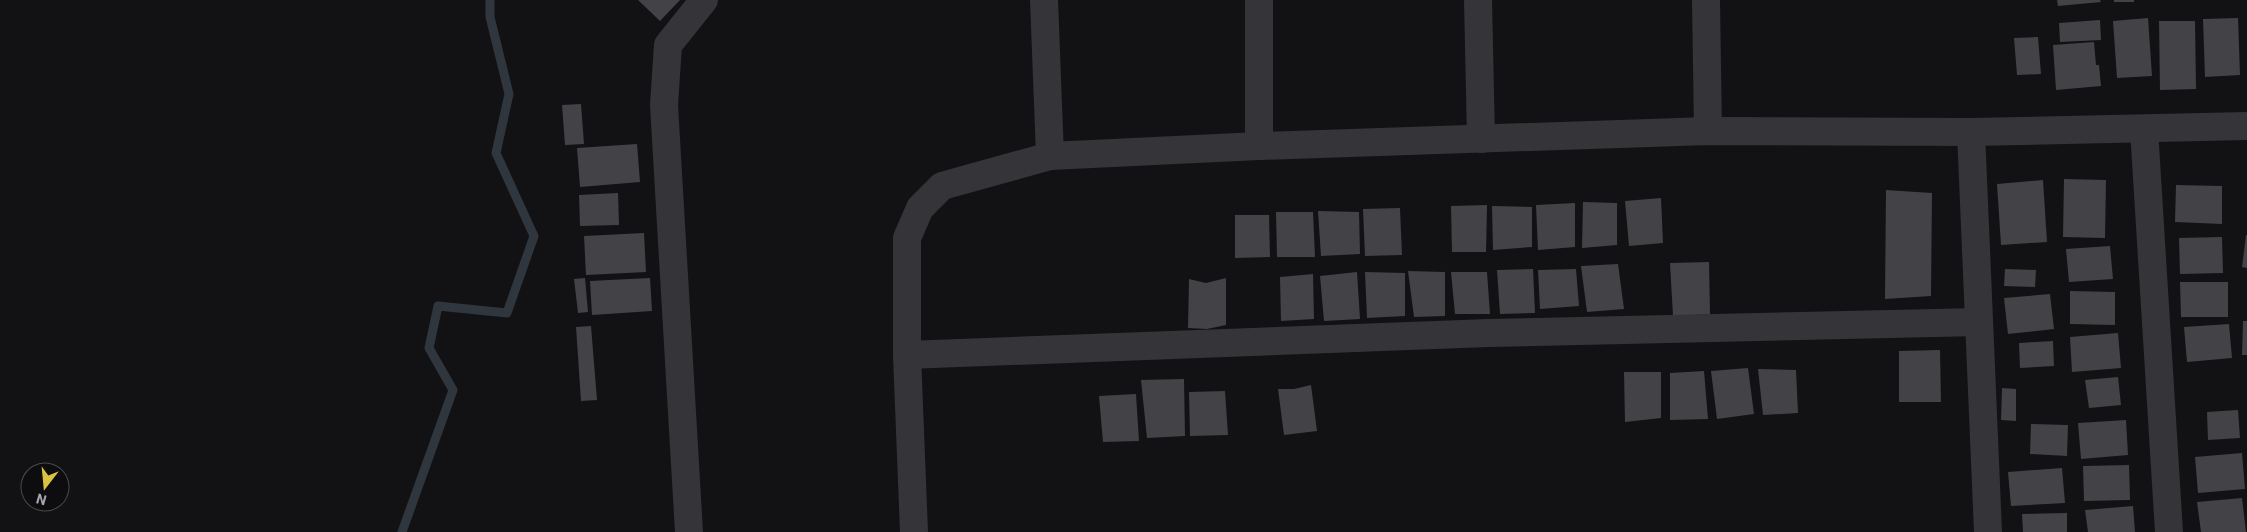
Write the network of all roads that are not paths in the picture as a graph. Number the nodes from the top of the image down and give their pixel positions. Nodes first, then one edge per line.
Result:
1 (704, 0) edge
2 (1044, 0) edge
3 (1259, 0) edge
4 (1478, 0) edge
5 (1706, 0) edge
6 (2247, 126) edge
7 (2144, 129) junction
8 (1708, 131) junction
9 (1971, 132) junction
10 (1481, 139) junction
11 (1259, 146) junction
12 (1050, 156) junction
13 (1979, 322) junction
14 (907, 355) junction
15 (689, 532) edge
16 (914, 532) edge
17 (1988, 532) edge
18 (2169, 532) edge

1 - 15 street
2 - 12 street
3 - 11 street
4 - 10 street
5 - 8 street
6 - 7 street
7 - 9 street
7 - 18 street
8 - 9 street
8 - 10 street
9 - 13 street
10 - 11 street
11 - 12 street
12 - 14 street
13 - 14 street
13 - 17 street
14 - 16 street

